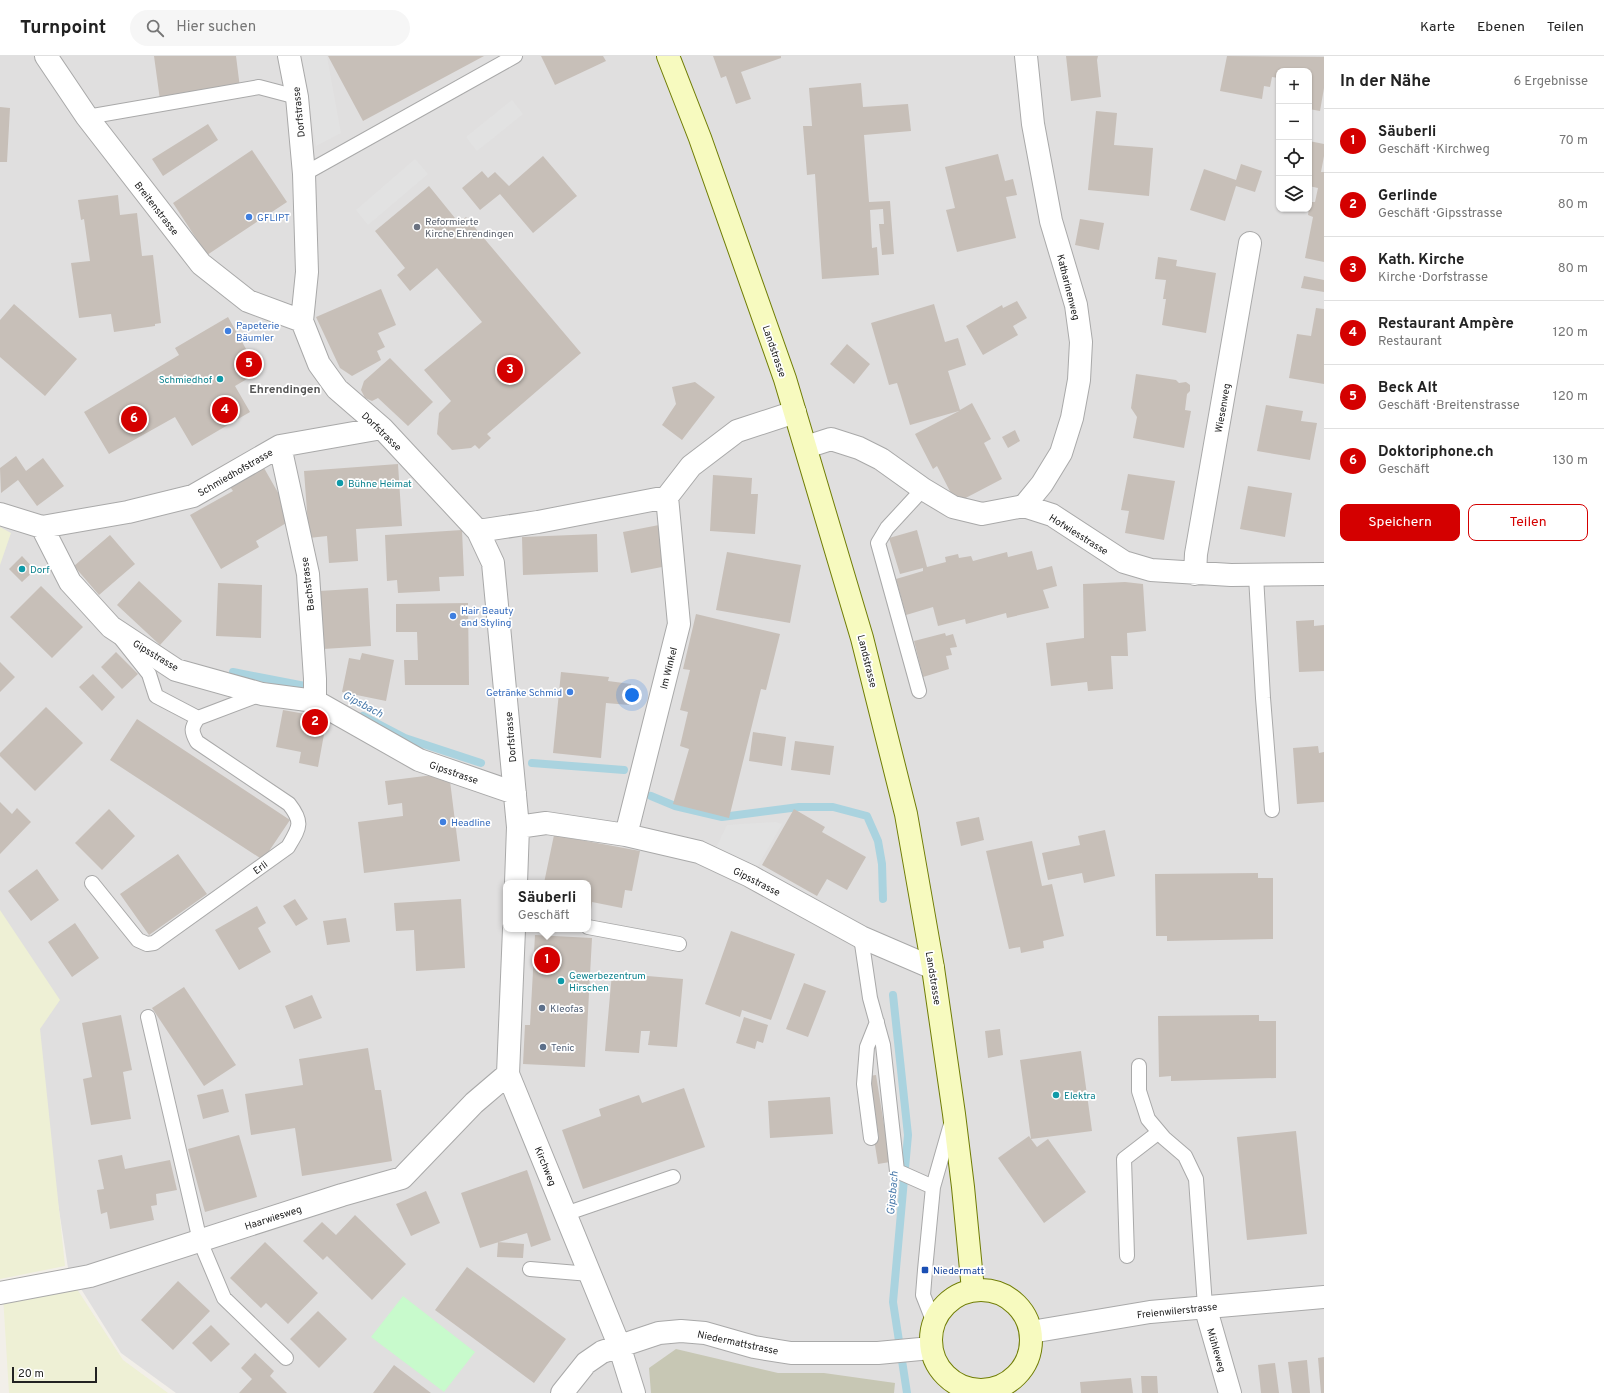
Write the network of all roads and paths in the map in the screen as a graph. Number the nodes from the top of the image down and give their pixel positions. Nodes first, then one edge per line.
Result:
1 (46, 56) edge
2 (290, 56) edge
3 (515, 56) edge
4 (668, 56) edge
5 (1026, 56) edge
6 (297, 97) junction
7 (87, 118) junction
8 (304, 174) junction
9 (1250, 243) dead end
10 (302, 321) junction
11 (795, 412) junction
12 (382, 428) junction
13 (280, 446) junction
14 (806, 447) junction
15 (923, 489) junction
16 (667, 497) junction
17 (1024, 506) junction
18 (0, 514) edge
19 (42, 527) junction
20 (478, 532) junction
21 (1195, 574) junction
22 (1324, 574) edge
23 (1256, 576) junction
24 (111, 627) junction
25 (919, 691) dead end
26 (262, 694) junction
27 (315, 701) junction
28 (198, 718) junction
29 (515, 793) junction
30 (1272, 810) dead end
31 (518, 827) junction
32 (626, 835) junction
33 (516, 880) edge
34 (92, 883) dead end
35 (591, 928) edge
36 (514, 932) edge
37 (861, 937) junction
38 (679, 944) dead end
39 (933, 968) junction
40 (148, 1018) dead end
41 (877, 1022) junction
42 (1139, 1066) dead end
43 (508, 1074) junction
44 (954, 1114) junction
45 (1159, 1132) junction
46 (872, 1138) dead end
47 (674, 1177) dead end
48 (926, 1185) junction
49 (565, 1214) junction
50 (200, 1241) junction
51 (1127, 1256) dead end
52 (530, 1269) dead end
53 (590, 1274) junction
54 (973, 1290) junction
55 (0, 1293) edge
56 (1324, 1297) edge
57 (1205, 1306) junction
58 (934, 1324) junction
59 (1031, 1332) junction
60 (619, 1345) junction
61 (923, 1349) junction
62 (286, 1358) dead end
63 (982, 1392) edge
64 (562, 1393) edge
65 (634, 1393) edge
66 (1230, 1393) edge

1 - 7 street, Breitenstrasse
2 - 6 street, Dorfstrasse
3 - 8 lane
4 - 11 main road, Landstrasse
5 - 17 street, Katharinenweg
6 - 7 lane
6 - 8 street, Dorfstrasse
7 - 10 street, Breitenstrasse
8 - 10 street, Dorfstrasse
9 - 21 street, Wiesenweg
10 - 12 street, Dorfstrasse
11 - 14 main road, Landstrasse
11 - 16 street
12 - 13 street, Schmiedhofstrasse
12 - 20 street, Dorfstrasse
13 - 19 street, Schmiedhofstrasse
13 - 27 street, Bachstrasse
14 - 15 street, Hofwiesstrasse
14 - 39 main road, Landstrasse
15 - 17 street, Hofwiesstrasse
15 - 25 lane
16 - 20 street
16 - 32 street, Im Winkel
17 - 21 street, Hofwiesstrasse
18 - 19 street
19 - 24 street, Gipsstrasse
20 - 29 street, Dorfstrasse
21 - 23 street, Hofwiesstrasse
22 - 23 street, Hofwiesstrasse
23 - 30 lane
24 - 26 street, Gipsstrasse
24 - 28 lane
26 - 27 street, Gipsstrasse
26 - 28 lane
27 - 29 street, Gipsstrasse
28 - 34 lane, Erli
29 - 31 street
31 - 32 street, Gipsstrasse
31 - 33 street
32 - 37 street, Gipsstrasse
35 - 38 lane
36 - 43 street, Kirchweg
37 - 39 street, Gipsstrasse
37 - 41 lane
39 - 44 main road, Landstrasse
40 - 50 lane
41 - 46 lane
41 - 48 lane
42 - 45 lane
43 - 49 street, Kirchweg
43 - 50 street, Haarwiesweg
44 - 48 lane
44 - 54 main road, Landstrasse
45 - 51 lane
45 - 57 lane
47 - 49 lane
48 - 58 lane
49 - 53 street, Kirchweg
50 - 55 street, Haarwiesweg
50 - 62 lane
52 - 53 lane
53 - 60 street, Kirchweg
54 - 58 main road
54 - 59 main road
56 - 57 street, Freienwilerstrasse
57 - 59 street, Freienwilerstrasse
57 - 66 street, Mühleweg
58 - 61 main road
59 - 63 main road
60 - 61 street, Niedermattstrasse
60 - 64 street, Niedermattstrasse
60 - 65 street, Kirchweg
61 - 63 main road

